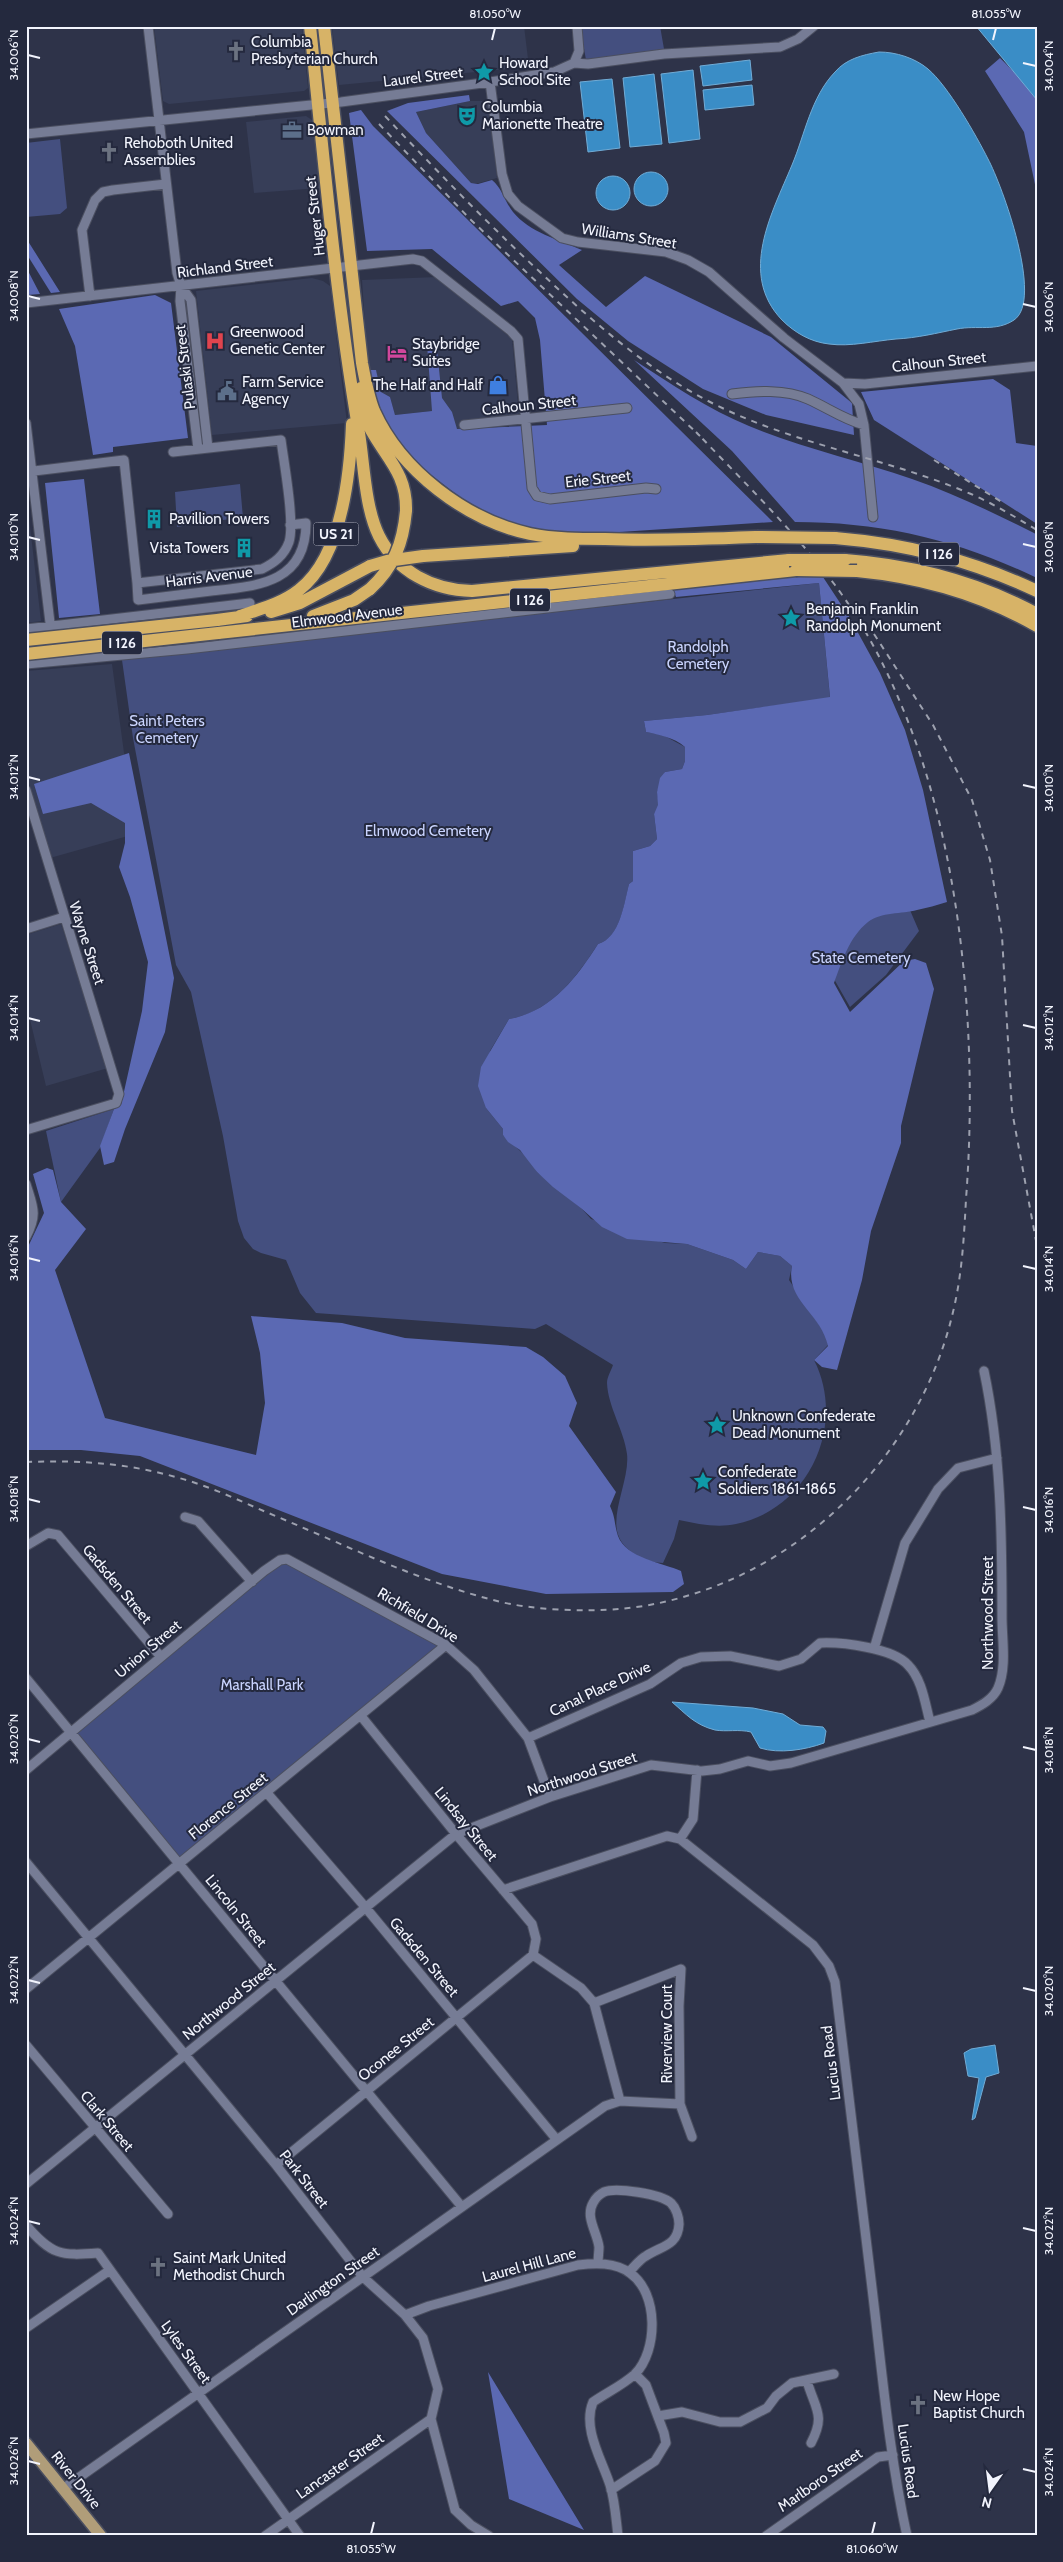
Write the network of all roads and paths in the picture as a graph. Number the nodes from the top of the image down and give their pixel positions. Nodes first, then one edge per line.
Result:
1 (148, 26) edge
2 (310, 26) edge
3 (324, 26) edge
4 (577, 26) edge
5 (814, 26) edge
6 (574, 63) junction
7 (490, 82) junction
8 (332, 102) junction
9 (318, 104) junction
10 (158, 119) junction
11 (26, 134) edge
12 (166, 184) junction
13 (352, 266) junction
14 (337, 268) junction
15 (181, 286) junction
16 (90, 296) junction
17 (28, 302) edge
18 (362, 363) junction
19 (1037, 366) edge
20 (843, 383) junction
21 (732, 394) dead end
22 (353, 401) junction
23 (627, 408) dead end
24 (527, 419) junction
25 (26, 423) edge
26 (464, 425) dead end
27 (864, 425) junction
28 (208, 448) junction
29 (198, 449) junction
30 (173, 452) dead end
31 (29, 472) edge
32 (656, 489) dead end
33 (873, 517) dead end
34 (290, 525) junction
35 (648, 540) junction
36 (792, 565) junction
37 (137, 583) junction
38 (1037, 591) edge
39 (670, 594) dead end
40 (250, 602) dead end
41 (1037, 614) edge
42 (240, 616) junction
43 (1037, 626) edge
44 (264, 627) junction
45 (26, 629) edge
46 (50, 629) junction
47 (26, 640) edge
48 (26, 654) edge
49 (26, 664) edge
50 (26, 790) edge
51 (64, 918) junction
52 (26, 929) edge
53 (26, 1130) edge
54 (26, 1184) edge
55 (26, 1237) edge
56 (984, 1372) dead end
57 (997, 1458) junction
58 (185, 1517) dead end
59 (26, 1546) edge
60 (292, 1560) joint
61 (252, 1582) junction
62 (446, 1645) junction
63 (874, 1649) junction
64 (161, 1657) junction
65 (26, 1678) edge
66 (360, 1716) junction
67 (930, 1722) junction
68 (71, 1732) junction
69 (528, 1738) junction
70 (26, 1770) edge
71 (697, 1770) junction
72 (267, 1793) junction
73 (550, 1796) junction
74 (456, 1834) junction
75 (680, 1839) junction
76 (26, 1862) edge
77 (179, 1863) junction
78 (503, 1890) junction
79 (366, 1908) junction
80 (88, 1938) junction
81 (533, 1955) junction
82 (276, 1981) junction
83 (26, 1989) edge
84 (594, 2003) junction
85 (457, 2018) junction
86 (26, 2044) edge
87 (185, 2054) junction
88 (367, 2091) junction
89 (620, 2101) junction
90 (680, 2104) junction
91 (94, 2127) junction
92 (692, 2137) dead end
93 (557, 2140) junction
94 (276, 2165) junction
95 (26, 2184) edge
96 (462, 2207) junction
97 (168, 2214) dead end
98 (26, 2225) edge
99 (598, 2262) junction
100 (110, 2270) junction
101 (629, 2272) junction
102 (363, 2277) junction
103 (405, 2315) junction
104 (26, 2328) edge
105 (635, 2374) junction
106 (834, 2374) dead end
107 (807, 2381) junction
108 (198, 2393) junction
109 (658, 2416) junction
110 (431, 2419) junction
111 (26, 2443) edge
112 (811, 2444) dead end
113 (893, 2455) junction
114 (64, 2488) junction
115 (611, 2490) junction
116 (288, 2519) junction
117 (102, 2536) edge
118 (265, 2536) edge
119 (300, 2536) edge
120 (489, 2536) edge
121 (618, 2536) edge
122 (766, 2536) edge
123 (907, 2536) edge

1 - 10 street, Pulaski Street
2 - 9 highway, Huger Street / US 21
3 - 8 highway, Huger Street
4 - 6 street
5 - 6 street, Laurel Street
6 - 7 street, Laurel Street
7 - 8 street, Laurel Street
7 - 20 street, Williams Street
8 - 9 street, Laurel Street
8 - 13 highway, Huger Street
9 - 10 street, Laurel Street
9 - 14 highway, Huger Street / US 21
10 - 11 street, Laurel Street
10 - 12 street, Pulaski Street
12 - 15 street, Pulaski Street
12 - 16 street
13 - 14 street, Richland Street
13 - 18 highway, Huger Street
13 - 24 street, Richland Street
14 - 15 street, Richland Street
14 - 22 highway, Huger Street / US 21
15 - 16 street, Richland Street
15 - 28 street, Pulaski Street
15 - 29 street, Pulaski Street
16 - 17 street, Richland Street
18 - 35 highway
18 - 44 highway, bridge
19 - 20 street, Calhoun Street
20 - 27 street, Williams Street
21 - 27 street
22 - 36 highway
22 - 42 highway, US 21
23 - 24 street, Calhoun Street
24 - 26 street, Calhoun Street
24 - 32 street, Erie Street
25 - 31 street
27 - 33 street, Williams Street
28 - 29 street
28 - 34 street
29 - 30 street
31 - 37 street
31 - 46 street
34 - 37 street
34 - 37 street, Harris Avenue
35 - 38 highway, I 126, bridge
35 - 42 highway, I 126, bridge
36 - 41 highway, bridge
36 - 43 highway, I 126, bridge
36 - 44 highway, I 126
39 - 49 street, Elmwood Avenue
40 - 46 street
42 - 47 highway, I 126, bridge
44 - 48 highway, I 126, bridge
45 - 46 street
50 - 51 street, Wayne Street
51 - 52 street
51 - 53 street, Wayne Street
54 - 55 street
56 - 57 street, Northwood Street
57 - 63 street
57 - 67 street, Northwood Street
58 - 61 street
59 - 64 street, Gadsden Street
60 - 61 street, Union Street
60 - 62 street, Richfield Drive
61 - 64 street, Union Street
62 - 66 street, Florence Street
62 - 69 street, Richfield Drive
63 - 67 street, Canal Place Drive
63 - 69 street, Canal Place Drive
64 - 68 street, Union Street
65 - 68 street, Lincoln Street
66 - 72 street, Florence Street
66 - 74 street, Lindsay Street
67 - 71 street, Northwood Street
68 - 70 street, Union Street
68 - 77 street, Lincoln Street
69 - 73 street, Richfield Drive
71 - 73 street, Northwood Street
71 - 75 street
72 - 77 street, Florence Street
72 - 79 street, Gadsden Street
73 - 74 street, Northwood Street
74 - 78 street, Lindsay Street
74 - 79 street, Northwood Street
75 - 78 street
75 - 113 street, Lucius Road
76 - 80 street, Park Street
77 - 80 street, Florence Street
77 - 82 street, Lincoln Street
78 - 81 street, Lindsay Street
79 - 82 street, Northwood Street
79 - 85 street, Gadsden Street
80 - 83 street, Florence Street
80 - 87 street, Park Street
81 - 84 street
81 - 85 street, Oconee Street
82 - 87 street, Northwood Street
82 - 88 street, Lincoln Street
84 - 89 street
84 - 90 street, Riverview Court
85 - 88 street, Oconee Street
85 - 93 street, Gadsden Street
86 - 91 street, Clark Street
87 - 91 street, Northwood Street
87 - 94 street, Park Street
88 - 94 street, Oconee Street
88 - 96 street, Lincoln Street
89 - 90 street, Riverview Court
89 - 93 street, Darlington Street
90 - 92 street, Riverview Court
91 - 95 street, Northwood Street
91 - 97 street, Clark Street
93 - 96 street, Darlington Street
94 - 102 street, Park Street
96 - 102 street, Darlington Street
98 - 100 street, Lyles Street
99 - 101 street, Laurel Hill Lane
99 - 101 street
99 - 103 street, Laurel Hill Lane
100 - 104 street
100 - 108 street, Lyles Street
101 - 105 street
102 - 103 street, Park Street
102 - 108 street, Darlington Street
103 - 110 street, Park Street
105 - 109 street
105 - 115 street
106 - 107 street
107 - 109 street
107 - 112 street
108 - 114 street, Darlington Street
108 - 116 street, Lyles Street
109 - 115 street
110 - 116 street, Lancaster Street
110 - 120 street, Park Street
111 - 114 main road, River Drive
113 - 122 street, Marlboro Street
113 - 123 street, Lucius Road
114 - 117 main road, River Drive
115 - 121 street
116 - 118 street, Lancaster Street
116 - 119 street, Lyles Street

